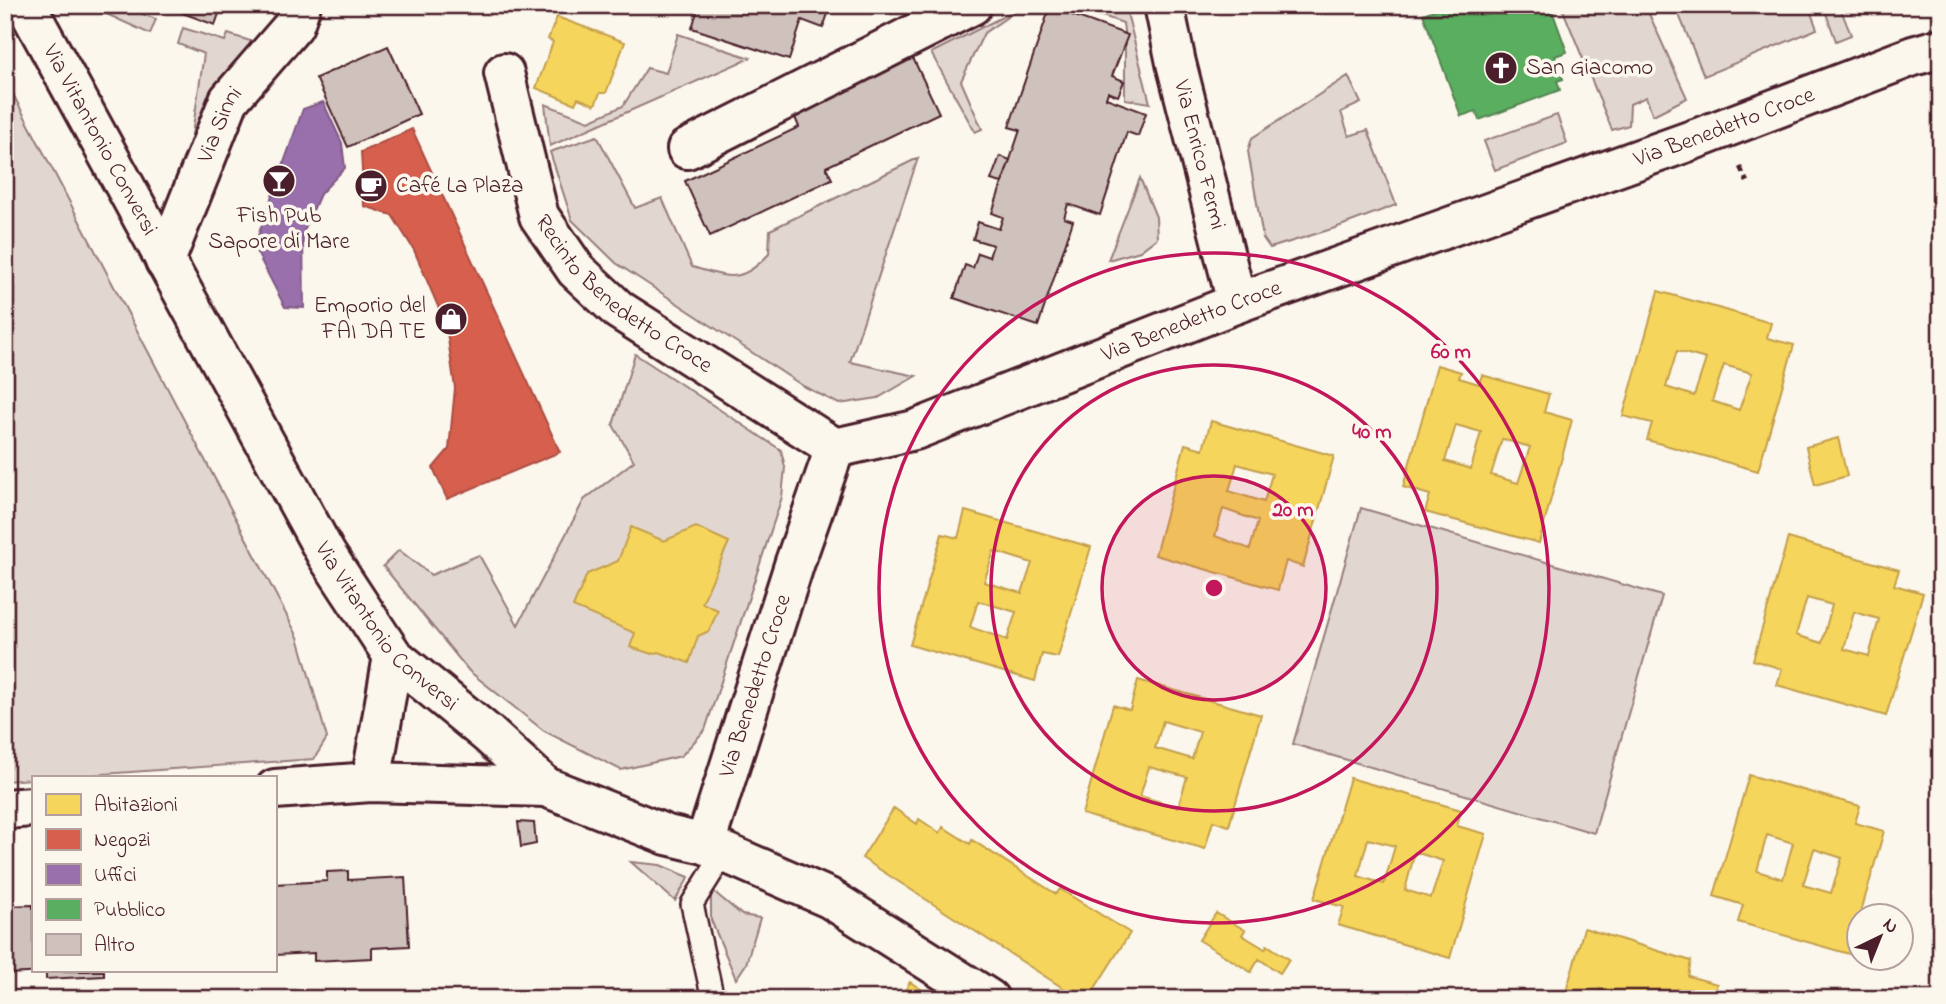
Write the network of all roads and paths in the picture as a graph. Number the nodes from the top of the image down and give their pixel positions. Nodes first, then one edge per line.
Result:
1 (301, 5) edge
2 (972, 5) edge
3 (1164, 5) edge
4 (35, 11) edge
5 (1941, 48) edge
6 (504, 73) dead end
7 (687, 149) dead end
8 (1740, 167) dead end
9 (1747, 183) dead end
10 (165, 261) junction
11 (1237, 303) junction
12 (835, 448) junction
13 (393, 656) junction
14 (371, 782) junction
15 (546, 787) junction
16 (276, 789) edge
17 (32, 807) edge
18 (5, 809) edge
19 (715, 849) junction
20 (713, 999) edge
21 (989, 999) edge

1 - 10 street, Via Sinni
2 - 7 street
3 - 11 street, Via Enrico Fermi
4 - 10 street, Via Vitantonio Conversi
5 - 11 street, Via Benedetto Croce
6 - 12 street, Recinto Benedetto Croce
8 - 9 path
10 - 13 street, Via Vitantonio Conversi
11 - 12 street, Via Benedetto Croce
12 - 19 street, Via Benedetto Croce
13 - 14 street
13 - 15 street, Via Vitantonio Conversi
14 - 15 street
14 - 16 street
15 - 19 street, Via Vitantonio Conversi
17 - 18 street
19 - 20 lane
19 - 21 street, Via Vitantonio Conversi

